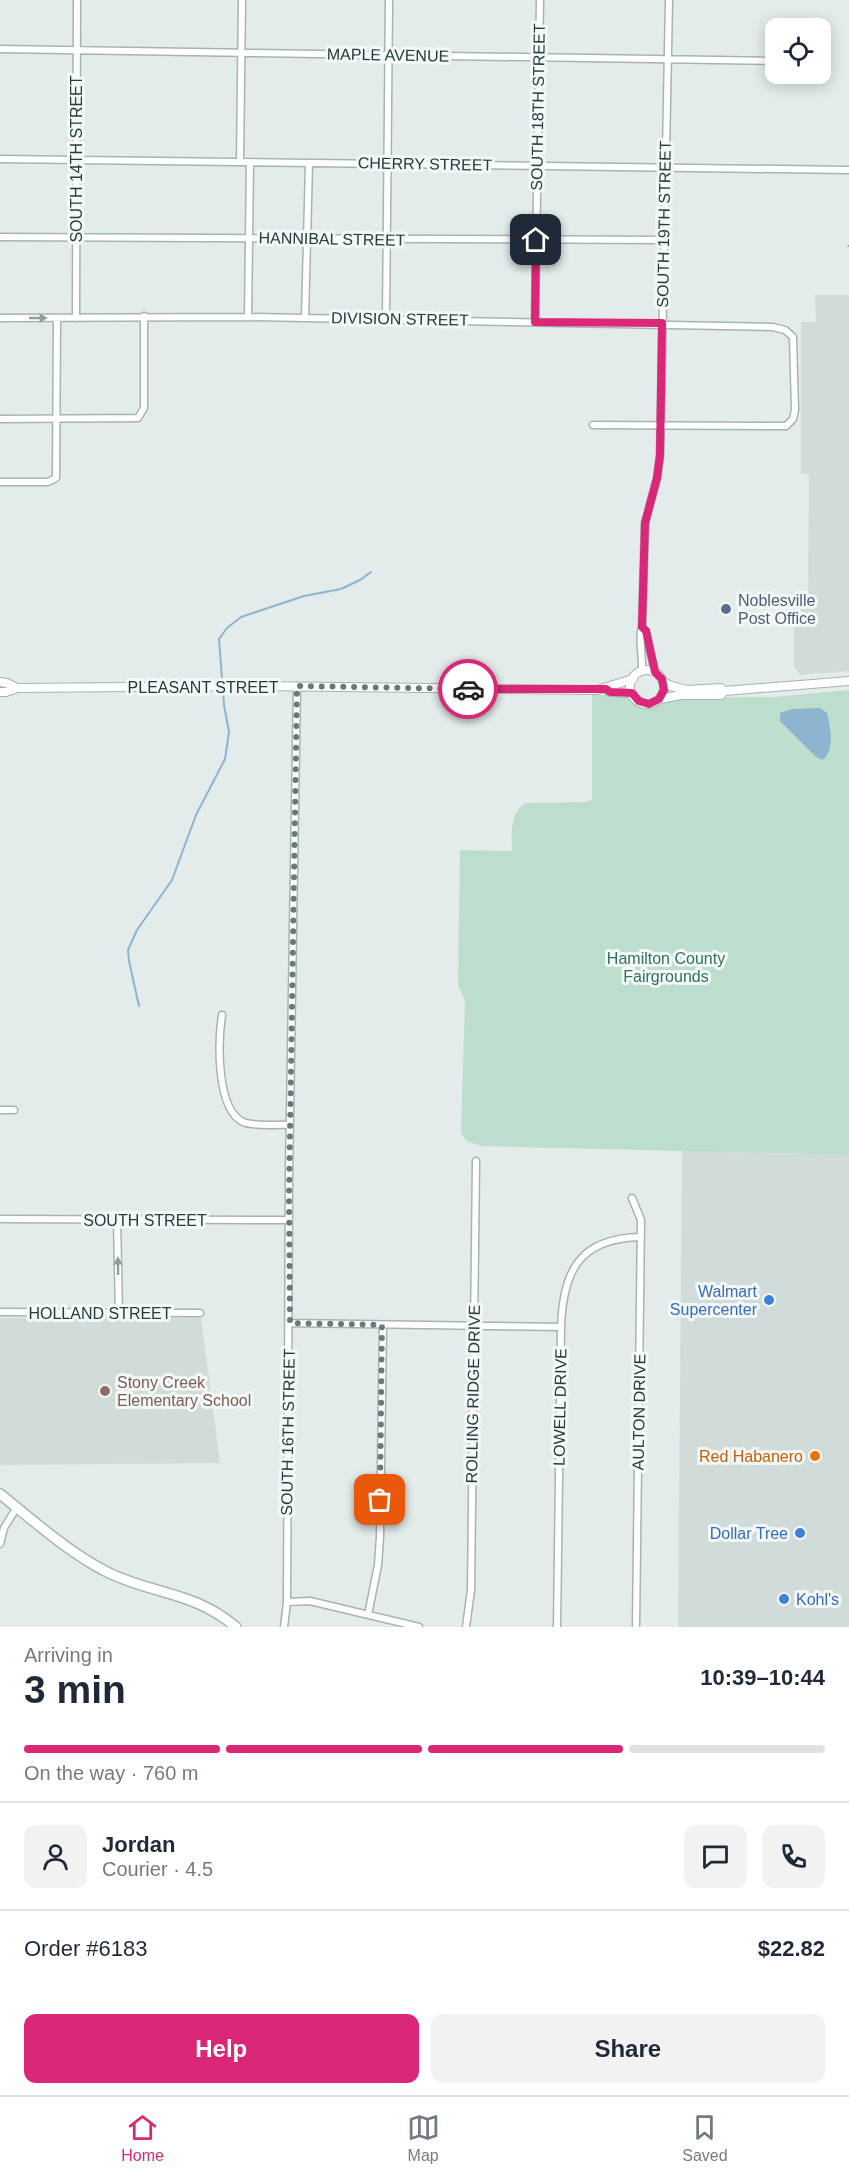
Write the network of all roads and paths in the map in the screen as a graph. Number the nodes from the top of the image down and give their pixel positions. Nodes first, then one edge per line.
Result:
1 (77, 0) edge
2 (242, 0) edge
3 (390, 0) edge
4 (540, 0) edge
5 (669, 0) edge
6 (0, 49) edge
7 (76, 50) junction
8 (241, 53) junction
9 (389, 55) junction
10 (538, 57) junction
11 (667, 59) junction
12 (765, 61) edge
13 (0, 159) edge
14 (77, 160) junction
15 (240, 162) junction
16 (250, 162) junction
17 (309, 163) junction
18 (387, 164) junction
19 (538, 165) junction
20 (666, 167) junction
21 (849, 170) edge
22 (0, 237) edge
23 (77, 238) junction
24 (249, 238) junction
25 (307, 239) junction
26 (387, 240) junction
27 (536, 240) junction
28 (664, 240) junction
29 (144, 316) junction
30 (248, 317) junction
31 (0, 318) edge
32 (57, 318) junction
33 (76, 318) junction
34 (305, 318) junction
35 (386, 319) junction
36 (535, 322) junction
37 (662, 323) junction
38 (0, 419) edge
39 (56, 420) junction
40 (593, 425) dead end
41 (661, 426) junction
42 (0, 482) edge
43 (642, 627) junction
44 (642, 671) junction
45 (655, 672) junction
46 (633, 679) junction
47 (849, 681) edge
48 (0, 682) edge
49 (663, 682) junction
50 (297, 686) junction
51 (16, 688) junction
52 (606, 689) junction
53 (724, 691) junction
54 (0, 692) edge
55 (632, 693) junction
56 (659, 699) junction
57 (222, 1015) dead end
58 (0, 1110) edge
59 (14, 1110) dead end
60 (290, 1125) junction
61 (476, 1161) dead end
62 (632, 1198) dead end
63 (0, 1219) edge
64 (117, 1220) junction
65 (289, 1220) junction
66 (641, 1237) junction
67 (0, 1312) edge
68 (119, 1313) junction
69 (200, 1313) dead end
70 (290, 1323) junction
71 (382, 1325) junction
72 (474, 1326) junction
73 (561, 1327) junction
74 (0, 1494) edge
75 (17, 1507) junction
76 (0, 1544) edge
77 (287, 1602) junction
78 (368, 1615) junction
79 (236, 1627) edge
80 (284, 1627) edge
81 (419, 1627) edge
82 (466, 1627) edge
83 (557, 1627) edge
84 (636, 1627) edge

1 - 7 street, SOUTH 14TH STREET
2 - 8 street
3 - 9 street
4 - 10 street, SOUTH 18TH STREET
5 - 11 street, SOUTH 19TH STREET
6 - 7 street, MAPLE AVENUE
7 - 8 street, MAPLE AVENUE
7 - 14 street, SOUTH 14TH STREET
8 - 9 street, MAPLE AVENUE
8 - 15 street
9 - 10 street, MAPLE AVENUE
9 - 18 street
10 - 11 street, MAPLE AVENUE
10 - 19 street, SOUTH 18TH STREET
11 - 12 street, MAPLE AVENUE
11 - 20 street, SOUTH 19TH STREET
13 - 14 street, CHERRY STREET
14 - 15 street, CHERRY STREET
14 - 23 street, SOUTH 14TH STREET
15 - 16 street, CHERRY STREET
16 - 17 street, CHERRY STREET
16 - 24 street
17 - 18 street, CHERRY STREET
17 - 25 street
18 - 19 street, CHERRY STREET
18 - 26 street
19 - 20 street, CHERRY STREET
19 - 27 street, SOUTH 18TH STREET
20 - 21 street, CHERRY STREET
20 - 28 street, SOUTH 19TH STREET
22 - 23 street, HANNIBAL STREET
23 - 24 street, HANNIBAL STREET
23 - 33 street, SOUTH 14TH STREET
24 - 25 street, HANNIBAL STREET
24 - 30 street
25 - 26 street, HANNIBAL STREET
25 - 34 street
26 - 27 street, HANNIBAL STREET
26 - 35 street
27 - 28 street, HANNIBAL STREET
27 - 36 street, SOUTH 18TH STREET
28 - 37 street, SOUTH 19TH STREET
29 - 30 street, DIVISION STREET
29 - 33 street, DIVISION STREET
29 - 39 street
30 - 34 street, DIVISION STREET
31 -> 32 street, DIVISION STREET
32 - 33 street, DIVISION STREET
32 - 39 street
34 - 35 street, DIVISION STREET
35 - 36 street, DIVISION STREET
36 - 37 street, DIVISION STREET
37 - 41 street, SOUTH 19TH STREET
37 - 41 street, DIVISION STREET
38 - 39 street
39 - 42 street
40 - 41 street
41 - 43 street, SOUTH 19TH STREET
43 - 44 street, SOUTH 19TH STREET
43 - 45 street, SOUTH 19TH STREET
44 - 45 street
44 - 46 street
45 - 49 street
46 - 52 street, PLEASANT STREET
46 - 55 street
47 - 53 street
48 - 51 street, PLEASANT STREET
49 - 53 street
49 - 56 street
50 - 51 street, PLEASANT STREET
50 - 52 street, PLEASANT STREET
50 - 60 street, SOUTH 16TH STREET
51 - 54 street, PLEASANT STREET
52 - 55 street, PLEASANT STREET
53 - 56 street
55 - 56 street
57 - 60 street
58 - 59 street
60 - 65 street, SOUTH 16TH STREET
61 - 72 street, ROLLING RIDGE DRIVE
62 - 66 street, AULTON DRIVE
63 - 64 street, SOUTH STREET
64 - 65 street, SOUTH STREET
68 -> 64 street
65 - 70 street, SOUTH 16TH STREET
66 - 73 street, LOWELL DRIVE
66 - 84 street, AULTON DRIVE
67 - 68 street, HOLLAND STREET
68 - 69 street, HOLLAND STREET
70 - 71 street
70 - 77 street, SOUTH 16TH STREET
71 - 72 street
71 - 78 street
72 - 73 street
72 - 82 street, ROLLING RIDGE DRIVE
73 - 83 street, LOWELL DRIVE
74 - 75 main road
75 - 76 street
75 - 79 main road
77 - 78 street
77 - 80 street, SOUTH 16TH STREET
78 - 81 street

